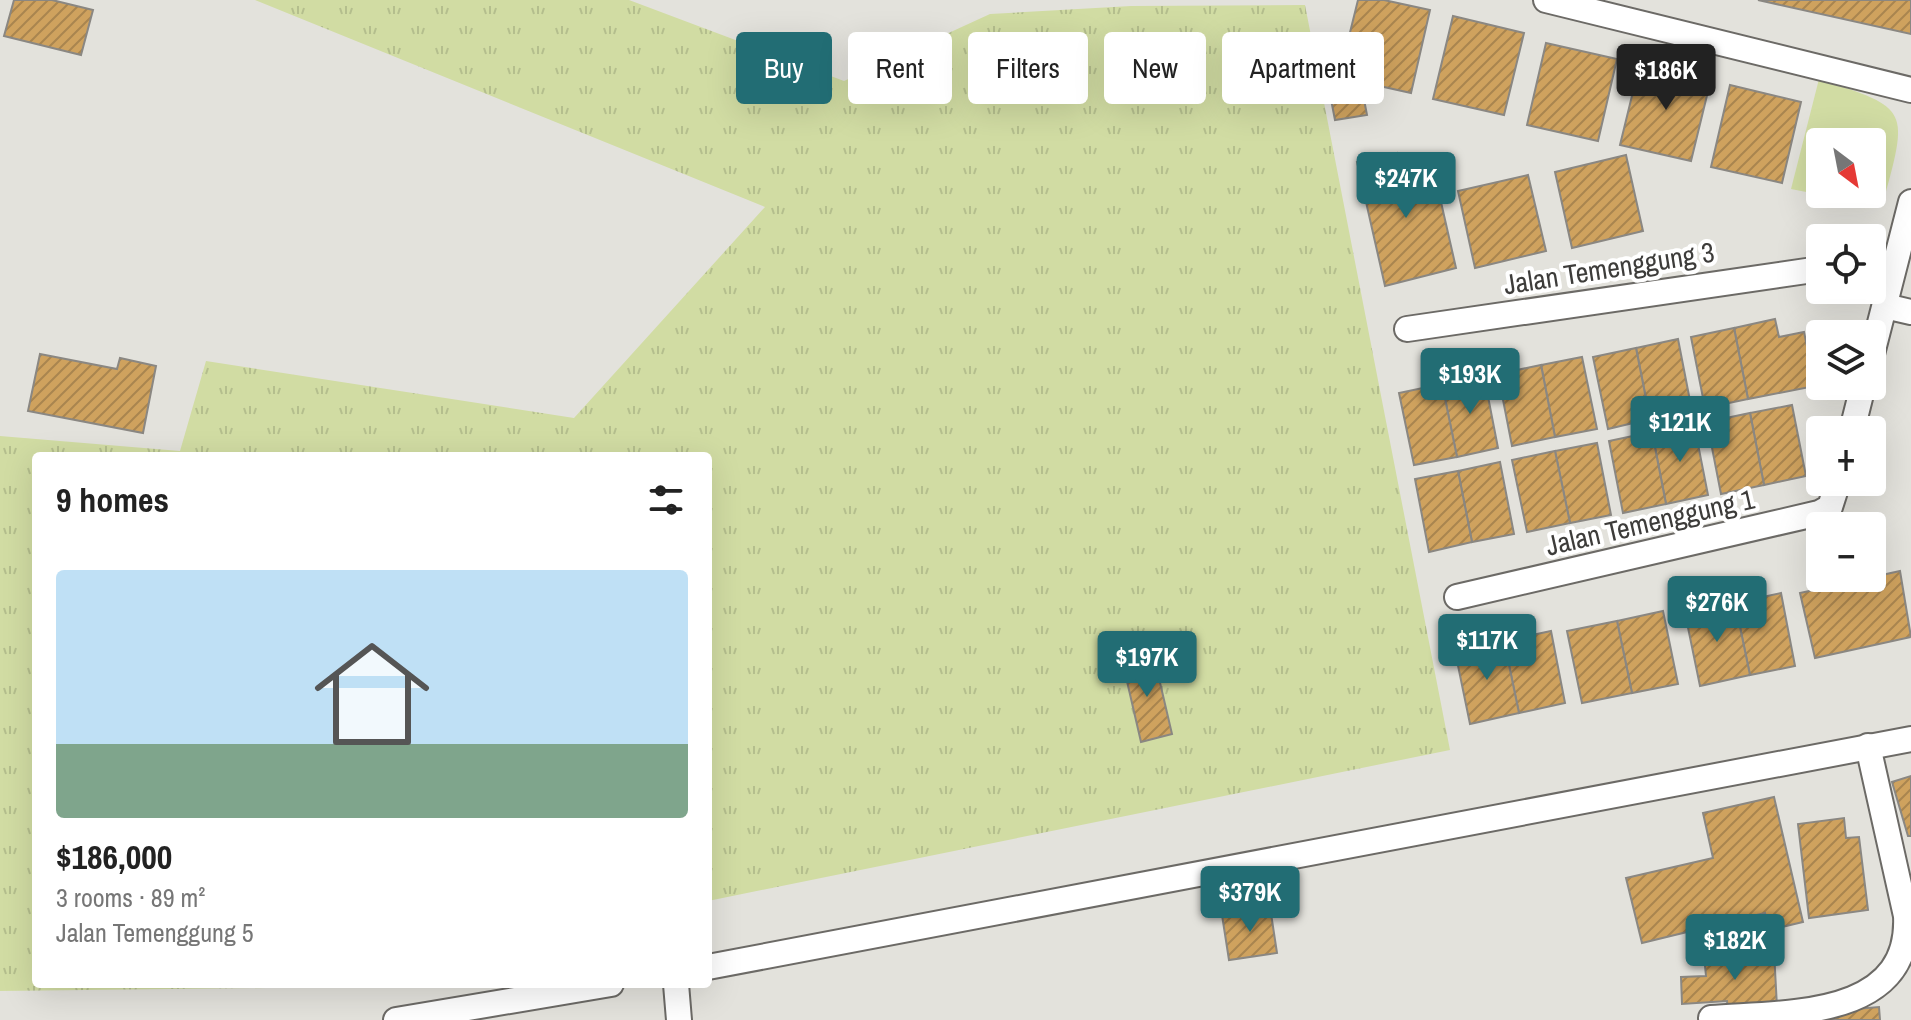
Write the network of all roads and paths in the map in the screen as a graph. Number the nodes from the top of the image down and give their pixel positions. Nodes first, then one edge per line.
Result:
1 (1546, 0) edge
2 (1911, 90) edge
3 (1911, 202) edge
4 (1886, 264) edge
5 (1806, 271) edge
6 (1885, 306) joint
7 (1911, 312) edge
8 (1881, 320) edge
9 (1407, 329) dead end
10 (1834, 496) edge
11 (1457, 597) dead end
12 (1911, 739) edge
13 (1868, 746) junction
14 (712, 966) edge
15 (587, 988) edge
16 (676, 988) edge
17 (1711, 1018) dead end
18 (396, 1020) edge
19 (679, 1020) edge

1 - 2 street
3 - 4 street
5 - 9 street, Jalan Temenggung 3
6 - 7 street
6 - 8 street
10 - 11 street, Jalan Temenggung 1
12 - 13 street
13 - 14 street
13 - 17 street
15 - 18 street
16 - 19 street

